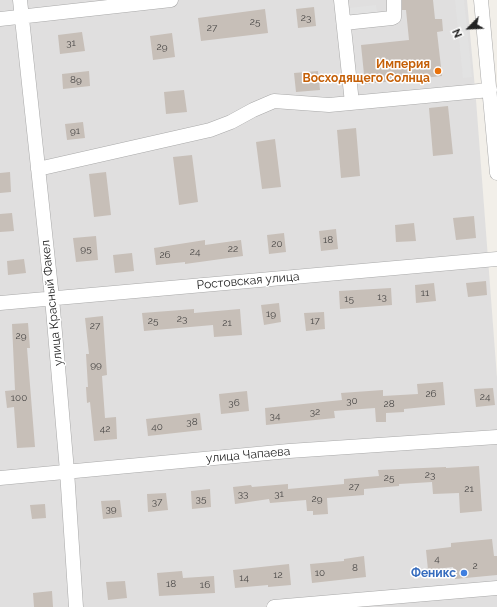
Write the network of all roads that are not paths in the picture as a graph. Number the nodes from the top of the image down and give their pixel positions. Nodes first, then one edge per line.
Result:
1 (20, 0) edge
2 (171, 0) edge
3 (341, 0) edge
4 (394, 0) edge
5 (481, 0) edge
6 (22, 17) junction
7 (0, 19) edge
8 (344, 23) junction
9 (490, 90) junction
10 (352, 103) junction
11 (38, 169) junction
12 (497, 173) edge
13 (497, 259) edge
14 (52, 298) junction
15 (0, 303) edge
16 (497, 437) edge
17 (67, 471) junction
18 (0, 478) edge
19 (497, 588) edge
20 (76, 607) edge
21 (274, 607) edge

1 - 6 street, улица Красный Факел
2 - 6 street
3 - 8 street
4 - 8 street
5 - 9 street
6 - 7 street
6 - 11 street, улица Красный Факел
8 - 10 street
9 - 10 street
9 - 12 street
10 - 11 street
11 - 14 street, улица Красный Факел
13 - 14 street, Ростовская улица
14 - 15 street, Ростовская улица
14 - 17 street, улица Красный Факел
16 - 17 street, улица Чапаева
17 - 18 street, улица Чапаева
17 - 20 street, улица Красный Факел
19 - 21 street

